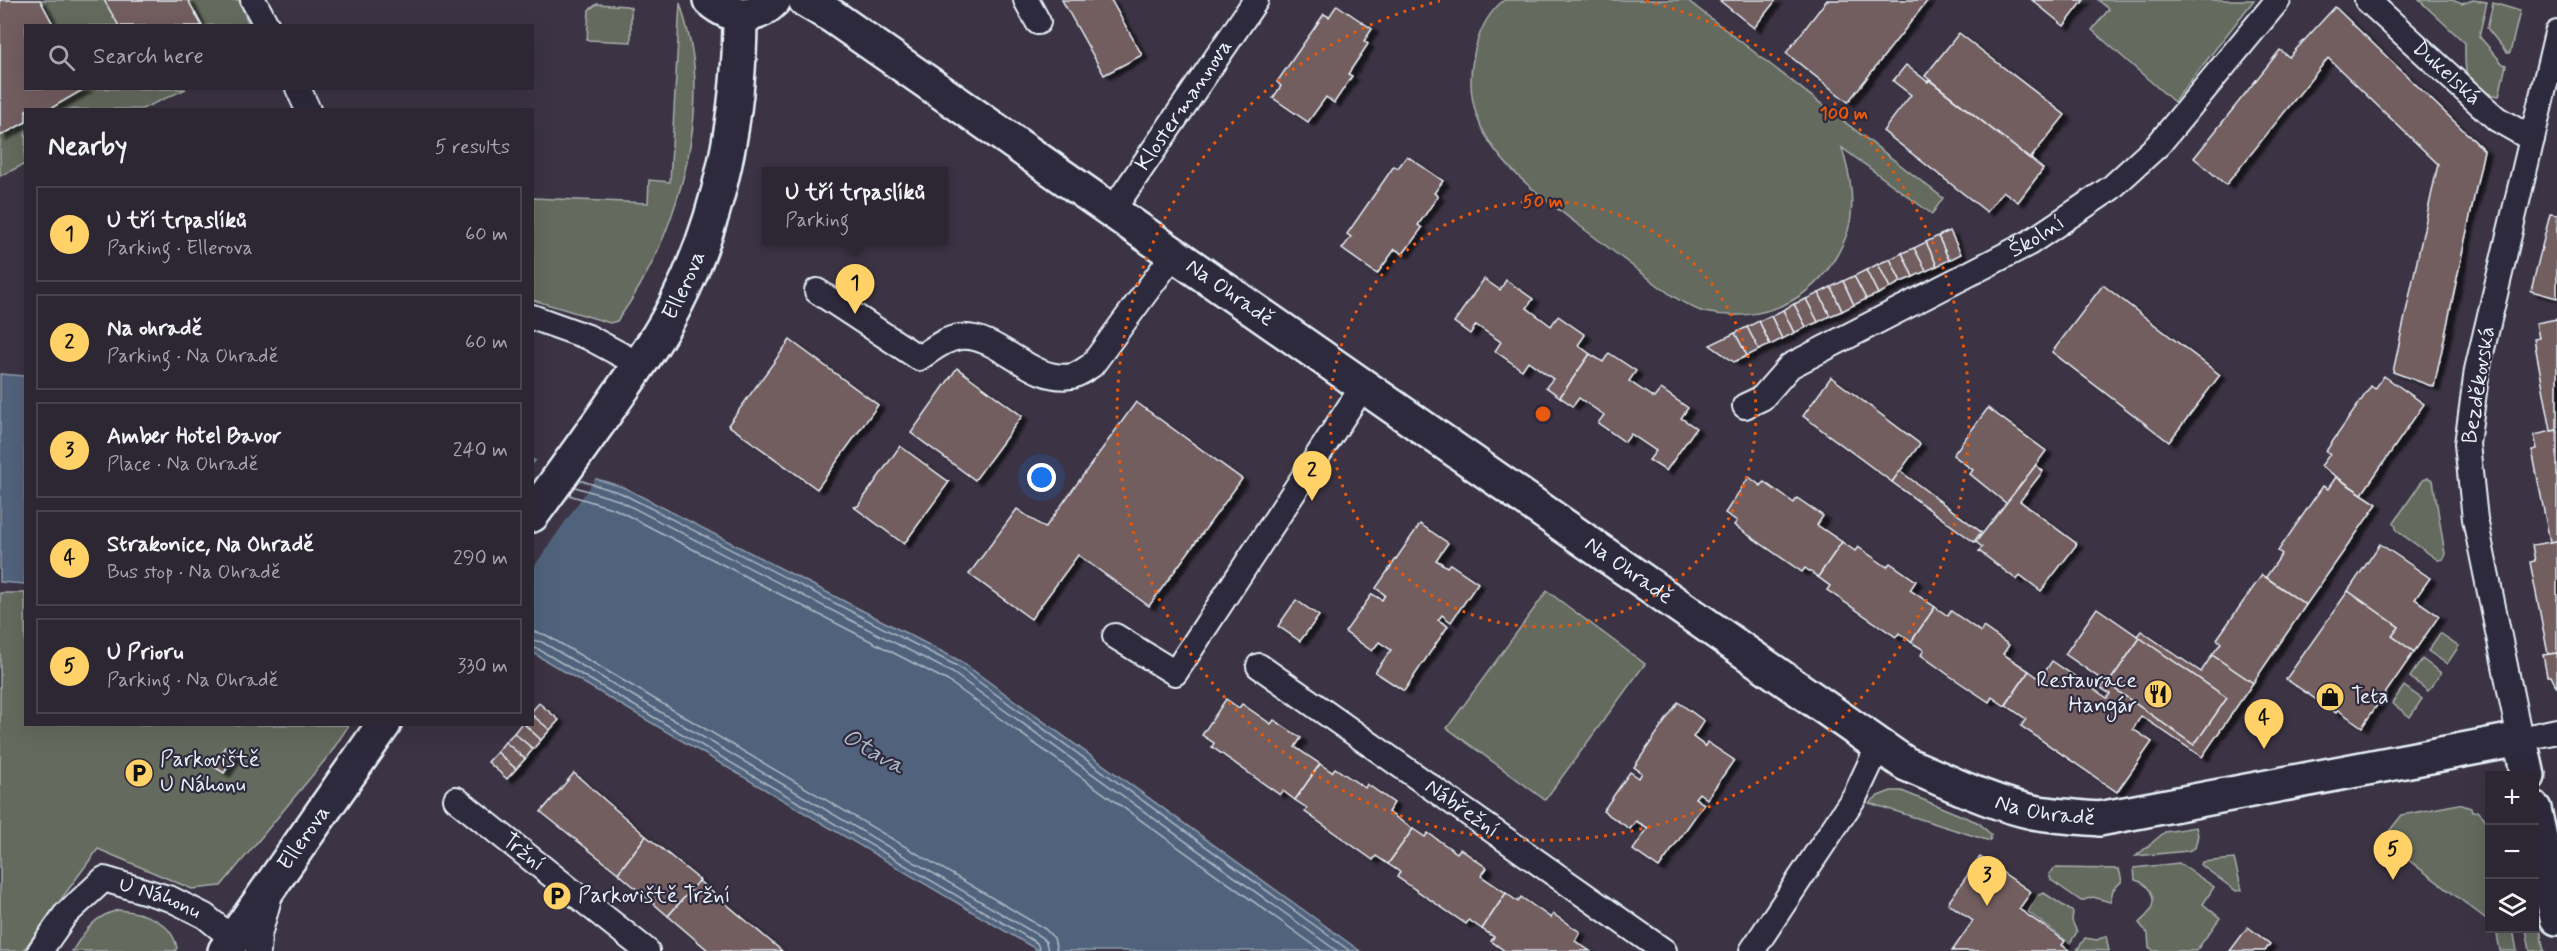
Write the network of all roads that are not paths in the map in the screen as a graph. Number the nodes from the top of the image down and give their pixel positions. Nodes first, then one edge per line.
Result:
1 (253, 0) edge
2 (710, 0) edge
3 (774, 0) edge
4 (1026, 0) edge
5 (1256, 0) edge
6 (2278, 0) edge
7 (2367, 0) edge
8 (819, 8) edge
9 (740, 16) junction
10 (1038, 22) dead end
11 (266, 24) edge
12 (2557, 33) edge
13 (299, 90) edge
14 (307, 108) edge
15 (2532, 139) junction
16 (1112, 211) junction
17 (1174, 254) junction
18 (817, 291) dead end
19 (534, 318) edge
20 (640, 365) junction
21 (1364, 385) junction
22 (1745, 406) dead end
23 (534, 512) edge
24 (1115, 636) dead end
25 (1259, 666) dead end
26 (383, 726) edge
27 (2557, 731) edge
28 (2520, 739) junction
29 (1880, 745) junction
30 (2527, 771) edge
31 (456, 799) dead end
32 (2538, 825) edge
33 (2557, 918) edge
34 (239, 947) edge
35 (40, 951) edge
36 (647, 951) edge
37 (1664, 951) edge
38 (1752, 951) edge

1 - 11 street
2 - 9 street
3 - 9 street
4 - 10 street
5 - 16 street, Klostermannova
6 - 22 street, Školní
7 - 15 street, Dukelská
8 - 16 street, Na Ohradě
9 - 20 street, Ellerova
12 - 15 street, Bezděkovská
13 - 14 street
15 - 28 street, Bezděkovská
16 - 17 street, Na Ohradě
17 - 18 street
17 - 21 street, Na Ohradě
19 - 20 street
20 - 23 street, Ellerova
21 - 24 street
21 - 29 street, Na Ohradě
25 - 37 street, Nábřežní
26 - 34 street, Ellerova
27 - 28 street
28 - 29 street, Na Ohradě
28 - 30 street, Bezděkovská
29 - 38 street
31 - 36 street, Tržní
32 - 33 street
34 - 35 street, U Náhonu

